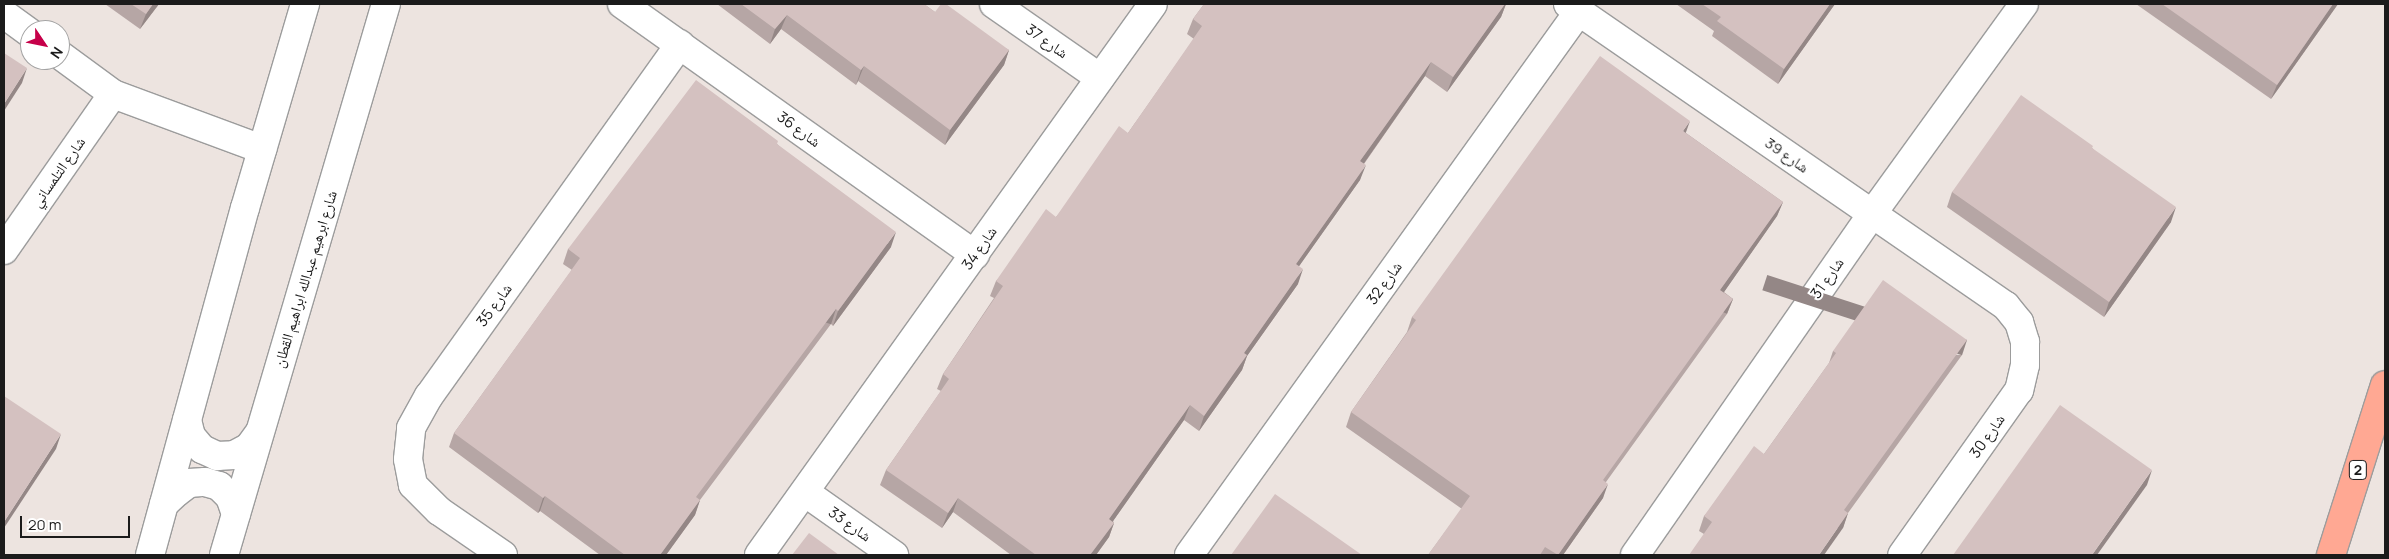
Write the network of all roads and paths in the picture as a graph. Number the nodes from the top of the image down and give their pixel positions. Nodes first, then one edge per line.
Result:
1 (305, 4) edge
2 (622, 4) edge
3 (994, 4) edge
4 (1153, 4) edge
5 (2024, 4) edge
6 (1574, 8) edge
7 (386, 11) edge
8 (4, 14) edge
9 (20, 26) edge
10 (680, 44) junction
11 (70, 62) edge
12 (1100, 78) junction
13 (113, 94) junction
14 (262, 149) junction
15 (1872, 214) junction
16 (4, 250) edge
17 (975, 255) junction
18 (2006, 306) joint
19 (2385, 385) edge
20 (187, 420) junction
21 (259, 433) junction
22 (806, 492) junction
23 (164, 504) junction
24 (236, 514) junction
25 (150, 555) edge
26 (224, 555) edge
27 (503, 555) edge
28 (759, 555) edge
29 (894, 555) edge
30 (1188, 555) edge
31 (1636, 555) edge
32 (1902, 555) edge
33 (2331, 555) edge

1 - 14 street
2 - 10 street, شارع 36
3 - 12 street, شارع 37
4 - 12 street, شارع 34
5 - 15 street, شارع 31
6 - 15 street, شارع 39
6 - 30 street, شارع 32
7 - 21 street, شارع ابرهيم عبدالله ابراهيم القطان
8 - 9 street
10 - 17 street, شارع 36
10 - 27 street, شارع 35
11 - 13 street
12 - 17 street, شارع 34
13 - 14 street
13 - 16 street, شارع التلمساني
14 - 20 street
15 - 18 street, شارع 39
15 - 31 street, شارع 31
17 - 22 street, شارع 34
18 - 32 street, شارع 30
19 - 33 main road, 2
20 - 21 street
20 - 23 street
21 - 24 street, شارع ابرهيم عبدالله ابراهيم القطان
22 - 28 street
22 - 29 street, شارع 33
23 - 24 street
23 - 25 street
24 - 26 street, شارع ابرهيم عبدالله ابراهيم القطان

